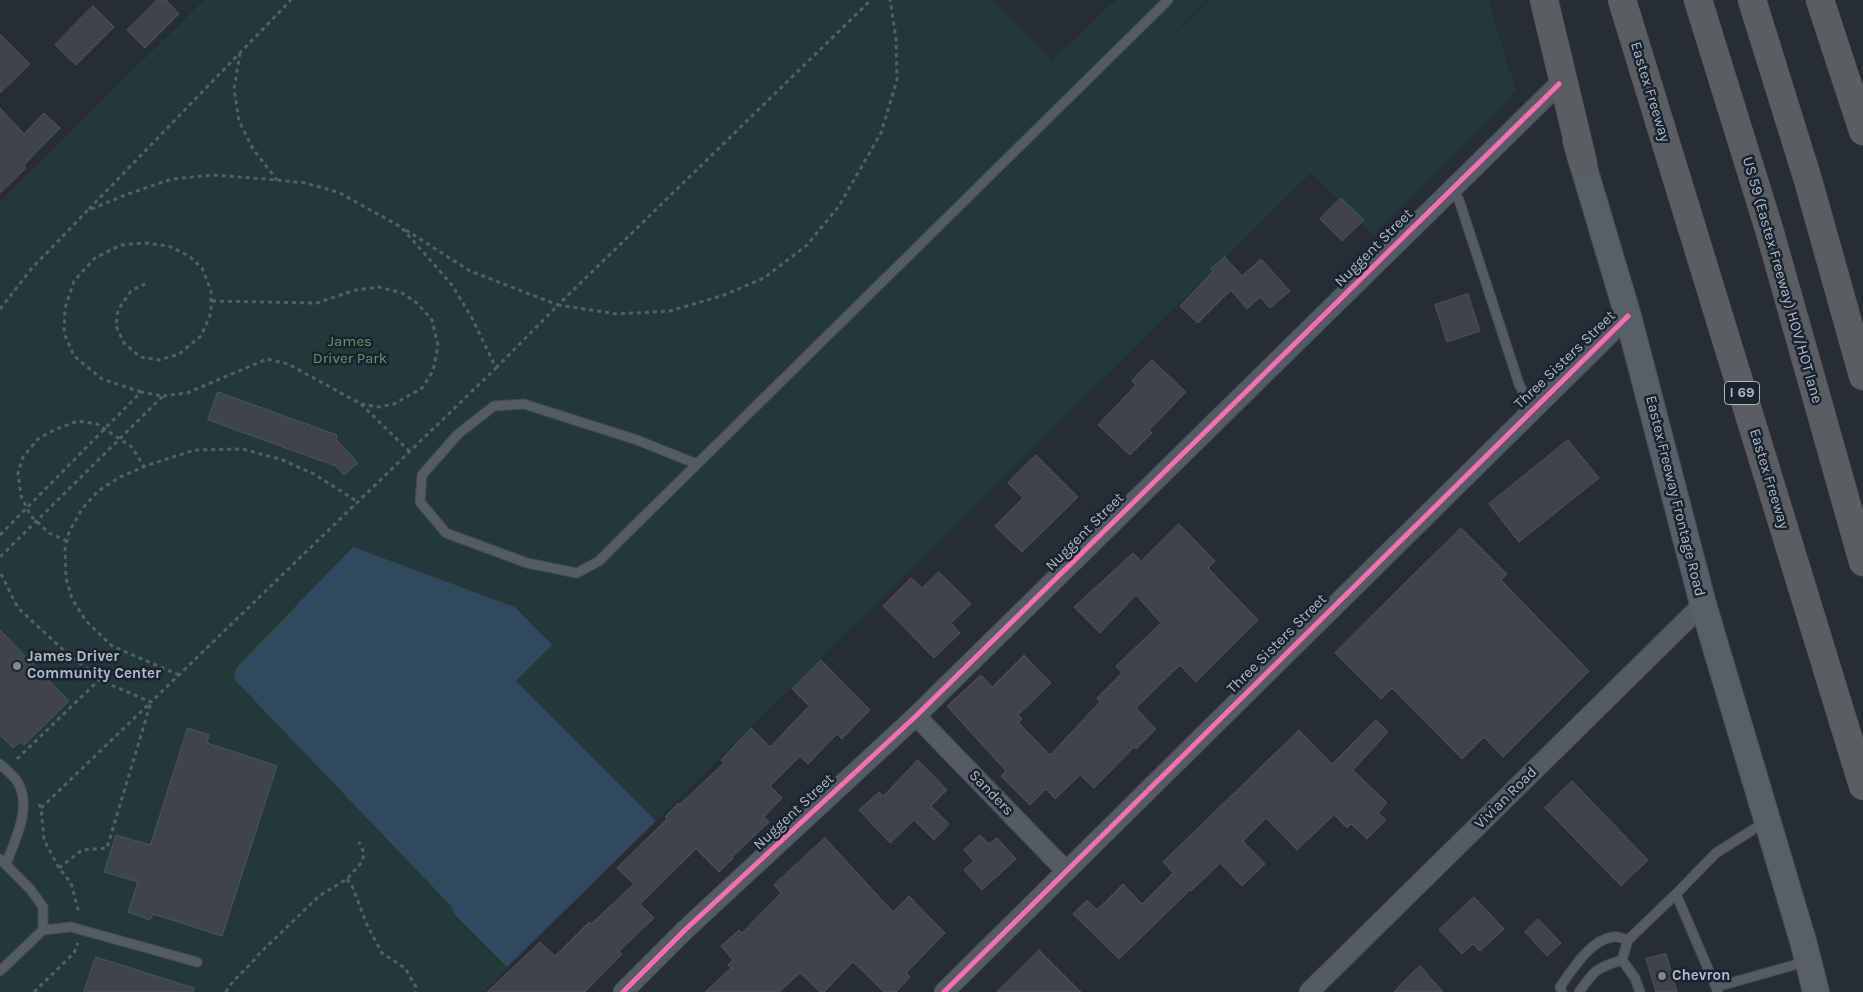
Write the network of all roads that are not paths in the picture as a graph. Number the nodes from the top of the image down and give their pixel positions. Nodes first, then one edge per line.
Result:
1 (1168, 0) edge
2 (1533, 0) edge
3 (1544, 0) edge
4 (1622, 0) edge
5 (1698, 0) edge
6 (1752, 0) edge
7 (1820, 0) edge
8 (1831, 0) edge
9 (1559, 84) junction
10 (1863, 116) edge
11 (1863, 131) edge
12 (1583, 163) junction
13 (1453, 188) junction
14 (1628, 316) junction
15 (1863, 376) edge
16 (1532, 410) junction
17 (697, 464) junction
18 (1863, 562) edge
19 (1703, 604) junction
20 (916, 716) junction
21 (0, 764) edge
22 (1863, 786) edge
23 (1767, 821) junction
24 (3, 862) edge
25 (1066, 871) junction
26 (1676, 894) junction
27 (43, 930) junction
28 (1628, 940) junction
29 (1622, 960) junction
30 (1808, 961) junction
31 (197, 962) dead end
32 (0, 971) edge
33 (1717, 989) edge
34 (1559, 990) edge
35 (623, 992) edge
36 (944, 992) edge
37 (1309, 992) edge
38 (1579, 992) edge
39 (1640, 992) edge
40 (1816, 992) edge

1 - 17 lane
2 - 9 main road, Eastex Freeway Frontage Road
3 - 12 highway
4 - 22 highway, Eastex Freeway / I 69
5 - 18 highway, US 59 (Eastex Freeway) HOV/HOT lane
6 - 15 highway
7 - 11 highway
8 - 10 main road
9 - 12 main road, Eastex Freeway Frontage Road
9 - 13 street, Nuggent Street
12 - 14 main road, Eastex Freeway Frontage Road
13 - 16 lane
13 - 20 street, Nuggent Street
14 - 16 street, Three Sisters Street
14 - 19 main road, Eastex Freeway Frontage Road
16 - 25 street, Three Sisters Street
17 - 17 lane
19 - 23 main road, Eastex Freeway Frontage Road
19 - 37 street, Vivian Road
20 - 25 street, Sanders
20 - 35 street, Nuggent Street
21 - 24 lane
23 - 26 lane
23 - 30 main road, Eastex Freeway Frontage Road
24 - 27 lane
25 - 36 street, Three Sisters Street
26 - 28 lane
26 - 33 lane
27 - 31 lane
27 - 32 lane
28 - 29 lane
28 - 34 lane
29 - 38 lane
29 - 39 lane
30 - 33 lane
30 - 40 main road, Eastex Freeway Frontage Road

